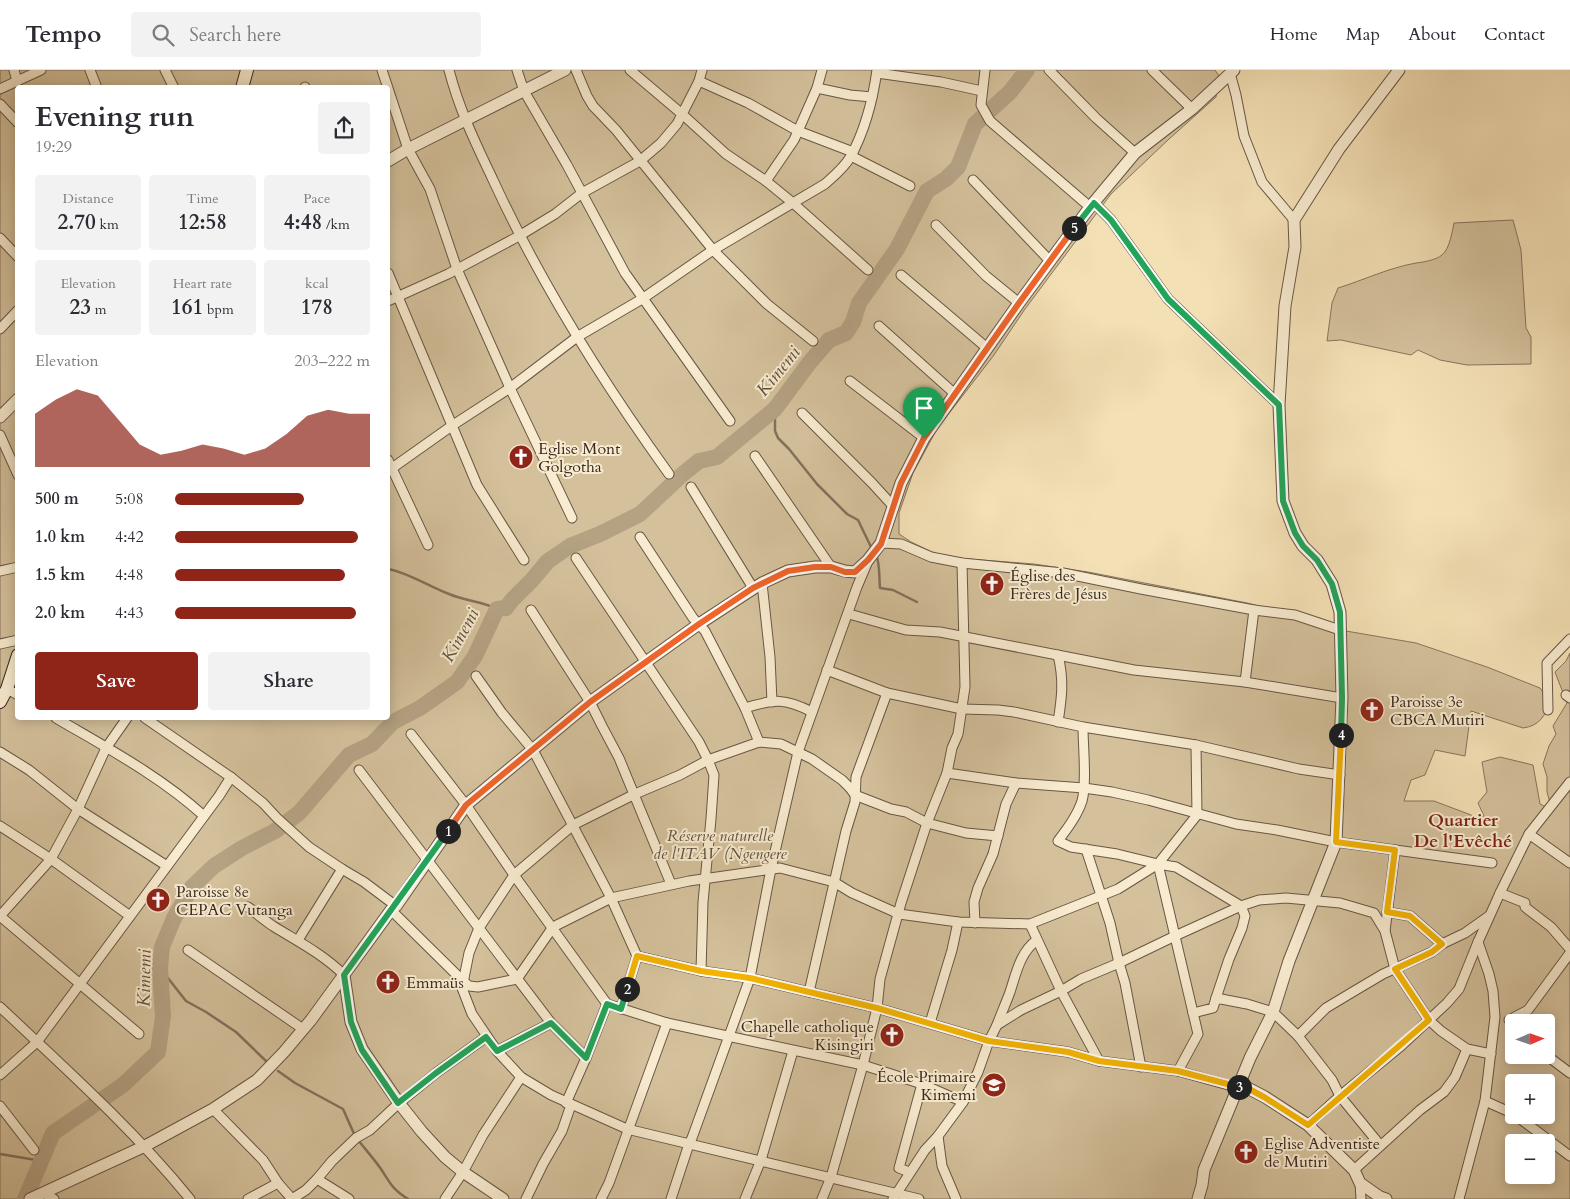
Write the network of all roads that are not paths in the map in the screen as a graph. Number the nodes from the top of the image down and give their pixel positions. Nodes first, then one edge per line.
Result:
1 (14, 70) edge
2 (41, 70) edge
3 (90, 70) edge
4 (165, 70) edge
5 (247, 70) edge
6 (382, 70) edge
7 (449, 70) edge
8 (517, 70) edge
9 (565, 70) edge
10 (576, 70) edge
11 (630, 70) edge
12 (702, 70) edge
13 (822, 70) edge
14 (985, 70) edge
15 (1049, 70) edge
16 (1152, 70) edge
17 (1398, 70) edge
18 (877, 71) edge
19 (1230, 71) edge
20 (17, 81) junction
21 (699, 81) junction
22 (96, 85) edge
23 (172, 85) edge
24 (243, 85) edge
25 (387, 85) edge
26 (817, 88) junction
27 (0, 89) edge
28 (524, 91) junction
29 (982, 92) junction
30 (390, 94) edge
31 (872, 97) junction
32 (1192, 109) junction
33 (1, 110) edge
34 (682, 114) junction
35 (15, 121) edge
36 (465, 122) junction
37 (798, 131) junction
38 (408, 149) junction
39 (1135, 152) junction
40 (852, 154) junction
41 (390, 160) edge
42 (640, 161) junction
43 (972, 180) dead end
44 (766, 181) junction
45 (910, 186) dead end
46 (582, 194) junction
47 (793, 203) junction
48 (1092, 205) junction
49 (1294, 220) junction
50 (936, 225) dead end
51 (519, 236) junction
52 (0, 238) edge
53 (713, 250) junction
54 (15, 254) edge
55 (1050, 261) junction
56 (457, 269) junction
57 (868, 270) dead end
58 (901, 274) dead end
59 (390, 278) edge
60 (397, 296) junction
61 (642, 299) junction
62 (390, 300) edge
63 (1019, 303) junction
64 (15, 313) edge
65 (879, 326) dead end
66 (0, 329) edge
67 (577, 337) junction
68 (813, 341) dead end
69 (988, 348) junction
70 (850, 381) dead end
71 (510, 388) junction
72 (956, 394) junction
73 (15, 401) edge
74 (1279, 405) junction
75 (802, 413) dead end
76 (0, 417) edge
77 (730, 421) dead end
78 (453, 425) junction
79 (0, 435) edge
80 (924, 438) junction
81 (755, 456) dead end
82 (390, 466) edge
83 (15, 468) edge
84 (390, 469) edge
85 (669, 474) dead end
86 (691, 487) dead end
87 (893, 506) junction
88 (572, 518) dead end
89 (640, 537) dead end
90 (881, 544) junction
91 (428, 545) dead end
92 (576, 558) dead end
93 (524, 560) dead end
94 (868, 560) junction
95 (962, 563) junction
96 (15, 567) edge
97 (831, 567) junction
98 (0, 571) edge
99 (757, 585) junction
100 (531, 610) dead end
101 (1254, 610) junction
102 (848, 614) junction
103 (699, 624) junction
104 (1340, 630) junction
105 (963, 636) junction
106 (1570, 638) edge
107 (15, 641) edge
108 (0, 644) edge
109 (1058, 655) junction
110 (646, 662) junction
111 (827, 670) junction
112 (15, 674) edge
113 (476, 676) dead end
114 (1245, 682) junction
115 (12, 692) edge
116 (887, 693) junction
117 (1342, 698) junction
118 (0, 702) edge
119 (590, 702) junction
120 (772, 702) junction
121 (746, 708) junction
122 (962, 709) junction
123 (1548, 710) dead end
124 (812, 712) junction
125 (59, 720) edge
126 (126, 720) edge
127 (148, 720) edge
128 (1058, 722) junction
129 (1083, 726) junction
130 (412, 734) dead end
131 (759, 742) junction
132 (1196, 745) junction
133 (106, 748) junction
134 (533, 750) junction
135 (0, 752) edge
136 (798, 752) junction
137 (708, 760) junction
138 (358, 770) dead end
139 (947, 772) junction
140 (1340, 775) junction
141 (231, 777) junction
142 (1570, 782) edge
143 (1016, 783) junction
144 (1084, 788) junction
145 (635, 794) junction
146 (855, 795) junction
147 (466, 805) junction
148 (78, 809) junction
149 (1197, 815) junction
150 (204, 816) junction
151 (928, 824) junction
152 (573, 825) junction
153 (0, 826) edge
154 (1530, 834) junction
155 (998, 836) junction
156 (1336, 842) junction
157 (1086, 849) junction
158 (1395, 850) junction
159 (51, 859) junction
160 (427, 860) junction
161 (1492, 863) dead end
162 (1570, 863) edge
163 (1158, 864) junction
164 (167, 866) junction
165 (342, 869) junction
166 (771, 869) junction
167 (514, 875) junction
168 (705, 879) junction
169 (834, 882) junction
170 (671, 884) junction
171 (1500, 893) junction
172 (1100, 896) junction
173 (611, 898) junction
174 (1312, 901) junction
175 (248, 906) dead end
176 (1241, 906) junction
177 (393, 908) junction
178 (1387, 912) junction
179 (899, 914) junction
180 (1490, 915) junction
181 (0, 916) edge
182 (130, 916) junction
183 (958, 922) junction
184 (975, 923) junction
185 (1030, 924) junction
186 (553, 927) junction
187 (479, 928) junction
188 (1385, 932) junction
189 (1175, 936) junction
190 (298, 940) junction
191 (1037, 940) junction
192 (1478, 942) junction
193 (1442, 944) junction
194 (188, 950) dead end
195 (1570, 950) edge
196 (1570, 954) edge
197 (637, 956) junction
198 (1119, 963) junction
199 (1395, 969) junction
200 (701, 971) junction
201 (344, 975) junction
202 (517, 978) junction
203 (750, 978) junction
204 (463, 981) junction
205 (80, 984) junction
206 (1061, 991) junction
207 (809, 992) junction
208 (1216, 998) junction
209 (607, 1004) junction
210 (0, 1007) edge
211 (877, 1008) junction
212 (621, 1009) junction
213 (1273, 1012) junction
214 (1193, 1013) junction
215 (1523, 1014) edge
216 (1495, 1017) junction
217 (1429, 1020) junction
218 (1505, 1021) edge
219 (551, 1023) junction
220 (667, 1023) junction
221 (930, 1023) junction
222 (997, 1025) junction
223 (303, 1029) junction
224 (139, 1034) dead end
225 (729, 1035) junction
226 (1298, 1036) junction
227 (486, 1037) junction
228 (989, 1041) junction
229 (37, 1042) junction
230 (1466, 1048) junction
231 (497, 1051) junction
232 (794, 1051) junction
233 (1491, 1054) junction
234 (586, 1058) junction
235 (1099, 1061) junction
236 (1555, 1062) edge
237 (863, 1065) junction
238 (1141, 1067) junction
239 (1178, 1071) junction
240 (1570, 1073) edge
241 (0, 1075) edge
242 (521, 1077) junction
243 (922, 1084) junction
244 (1239, 1086) junction
245 (1340, 1096) junction
246 (1485, 1101) junction
247 (963, 1102) junction
248 (398, 1103) junction
249 (569, 1104) junction
250 (0, 1106) edge
251 (213, 1110) junction
252 (1505, 1111) edge
253 (1526, 1124) edge
254 (1308, 1125) junction
255 (628, 1129) junction
256 (938, 1136) junction
257 (689, 1144) junction
258 (1380, 1145) junction
259 (145, 1146) junction
260 (34, 1150) dead end
261 (1570, 1156) edge
262 (761, 1160) junction
263 (1354, 1170) junction
264 (463, 1172) junction
265 (909, 1172) junction
266 (831, 1177) junction
267 (317, 1179) junction
268 (278, 1183) junction
269 (1360, 1183) junction
270 (49, 1196) edge
271 (188, 1196) edge
272 (894, 1196) edge
273 (30, 1199) edge
274 (178, 1199) edge
275 (248, 1199) edge
276 (292, 1199) edge
277 (349, 1199) edge
278 (445, 1199) edge
279 (503, 1199) edge
280 (526, 1199) edge
281 (601, 1199) edge
282 (671, 1199) edge
283 (745, 1199) edge
284 (822, 1199) edge
285 (919, 1199) edge
286 (956, 1199) edge
287 (1198, 1199) edge
288 (1361, 1199) edge
289 (1386, 1199) edge
290 (1459, 1199) edge

1 - 20 street
2 - 20 street
3 - 22 street
4 - 23 street
5 - 24 main road
6 - 25 street
7 - 36 street
8 - 28 street
9 - 28 street
10 - 42 street
11 - 34 street
12 - 21 street
13 - 26 street
14 - 29 street
15 - 39 street
16 - 32 street
17 - 49 street
18 - 29 street
18 - 31 street
19 - 32 street
19 - 49 street
20 - 27 street
21 - 34 street
21 - 37 street
26 - 31 street
26 - 37 street
28 - 36 street
28 - 46 street
29 - 48 street
30 - 38 street
31 - 40 street
32 - 39 street
33 - 35 street
34 - 42 street
34 - 44 street
36 - 38 street
36 - 51 street
37 - 40 street
37 - 44 street
38 - 41 street
38 - 56 street
39 - 48 street
40 - 45 street
40 - 47 street
42 - 46 street
42 - 53 street
43 - 55 street
44 - 47 street
46 - 51 street
46 - 61 street
47 - 53 street
47 - 57 street
48 - 55 street
48 - 74 street
49 - 74 street
50 - 63 street
51 - 56 street
51 - 67 street
52 - 54 street
53 - 61 street
53 - 68 street
55 - 63 street
56 - 60 street
56 - 71 street
58 - 69 street
59 - 60 street
60 - 62 street
60 - 78 street
61 - 67 street
61 - 77 street
63 - 69 street
64 - 66 street
65 - 72 street
67 - 71 street
67 - 85 street
69 - 72 street
70 - 80 street
71 - 78 street
71 - 88 street
72 - 80 street
73 - 76 street
74 - 104 street
75 - 87 street
78 - 82 street
78 - 93 street
79 - 83 street
80 - 87 street
81 - 97 street
84 - 91 street
86 - 99 street
87 - 90 street
89 - 103 street
90 - 94 street
90 - 95 street
92 - 110 street
94 - 97 street
94 - 102 street
95 - 101 street
95 - 105 street
96 - 98 street
97 - 99 street
99 - 103 street
99 - 120 street
100 - 119 street
101 - 104 street
101 - 114 street
102 - 105 street
102 - 111 street
103 - 110 street
103 - 121 street
104 - 117 street
105 - 109 street
105 - 122 street
106 - 123 street
107 - 108 street
109 - 114 street
109 - 128 street
110 - 119 street
110 - 137 street
111 - 116 street
111 - 124 street
112 - 115 main road
113 - 134 street
114 - 117 street
115 - 118 main road
116 - 122 street
116 - 146 street
117 - 140 street
119 - 134 street
119 - 145 street
120 - 121 street
120 - 124 street
121 - 131 street
122 - 128 street
122 - 139 street
124 - 136 street
125 - 133 street
126 - 133 street
127 - 141 street
128 - 129 street
129 - 132 street
129 - 144 street
130 - 147 street
131 - 136 street
131 - 137 street
132 - 140 street
132 - 149 street
133 - 148 street
133 - 150 street
134 - 147 street
134 - 152 street
135 - 148 street
136 - 146 street
136 - 166 street
137 - 145 street
137 - 168 street
138 - 160 street
139 - 143 street
139 - 151 street
140 - 156 street
141 - 150 street
141 - 165 street
142 - 154 street
143 - 144 street
143 - 155 street
144 - 149 street
144 - 157 street
145 - 152 street
145 - 170 street
146 - 151 street
146 - 169 street
147 - 160 street
147 - 167 street
148 - 159 street
148 - 164 street
149 - 156 street
149 - 163 street
150 - 164 street
151 - 155 street
151 - 179 street
152 - 167 street
152 - 173 street
153 - 159 street
154 - 162 street
154 - 171 street
155 - 184 street
156 - 158 street
156 - 174 street
157 - 163 street
157 - 172 street
158 - 161 street
158 - 178 street
159 - 181 street
159 - 182 street
160 - 177 street
160 - 187 street
163 - 172 street
163 - 176 street
163 - 189 street
164 - 182 street
165 - 177 street
165 - 190 street
166 - 168 street
166 - 169 street
166 - 203 street
167 - 186 street
167 - 187 street
168 - 170 street
168 - 200 street
169 - 179 street
169 - 207 street
170 - 173 street
171 - 180 street
171 - 195 street
172 - 185 street
172 - 198 street
173 - 186 street
173 - 197 street
174 - 176 street
174 - 188 street
174 - 213 street
175 - 190 street
176 - 189 street
176 - 208 street
177 - 201 street
177 - 204 street
178 - 188 street
178 - 193 street
179 - 183 street
179 - 211 street
180 - 192 street
180 - 193 street
181 - 205 street
182 - 205 street
183 - 184 street
183 - 221 street
184 - 185 street
185 - 191 street
186 - 202 street
186 - 209 street
187 - 202 street
187 - 204 street
188 - 199 street
189 - 198 street
189 - 214 street
190 - 201 street
191 - 206 street
191 - 222 street
192 - 216 street
192 - 217 street
193 - 199 street
194 - 223 street
196 - 215 street
197 - 200 street
197 - 212 street
198 - 206 street
198 - 238 street
199 - 217 street
199 - 226 street
200 - 203 street
201 - 223 street
201 - 248 street
202 - 204 street
202 - 219 street
203 - 207 street
203 - 225 street
204 - 227 street
205 - 224 street
205 - 229 street
206 - 222 street
206 - 235 street
207 - 211 street
208 - 213 street
208 - 214 street
209 - 212 street
209 - 234 street
210 - 229 street
211 - 221 street
211 - 237 street
212 - 220 street
213 - 226 street
213 - 244 street
214 - 239 street
216 - 218 street
216 - 233 street
217 - 230 street
217 - 245 street
219 - 231 street
219 - 234 street
220 - 225 street
220 - 255 street
221 - 228 street
222 - 228 street
223 - 251 street
225 - 232 street
225 - 257 street
226 - 245 street
227 - 231 street
227 - 248 street
228 - 235 street
228 - 247 street
229 - 241 street
229 - 259 street
230 - 233 street
230 - 258 street
231 - 242 street
232 - 237 street
232 - 262 street
233 - 246 street
234 - 249 street
235 - 238 street
236 - 240 street
237 - 243 street
237 - 266 street
238 - 239 street
239 - 244 street
242 - 249 street
242 - 264 street
243 - 247 street
243 - 265 street
244 - 254 street
244 - 287 street
245 - 254 street
245 - 258 street
246 - 252 street
246 - 290 street
247 - 256 street
248 - 264 street
248 - 267 street
249 - 255 street
249 - 280 street
250 - 260 street
251 - 259 street
251 - 268 street
253 - 261 street
254 - 263 street
255 - 257 street
255 - 281 street
256 - 265 street
256 - 286 street
257 - 262 street
257 - 282 street
258 - 263 street
259 - 270 street
259 - 271 street
262 - 266 street
262 - 283 street
263 - 269 street
264 - 278 street
264 - 279 street
265 - 272 street
266 - 272 street
266 - 284 street
267 - 276 street
267 - 277 street
268 - 275 street
268 - 276 street
269 - 288 street
269 - 289 street
270 - 273 street
271 - 274 street
272 - 285 street

